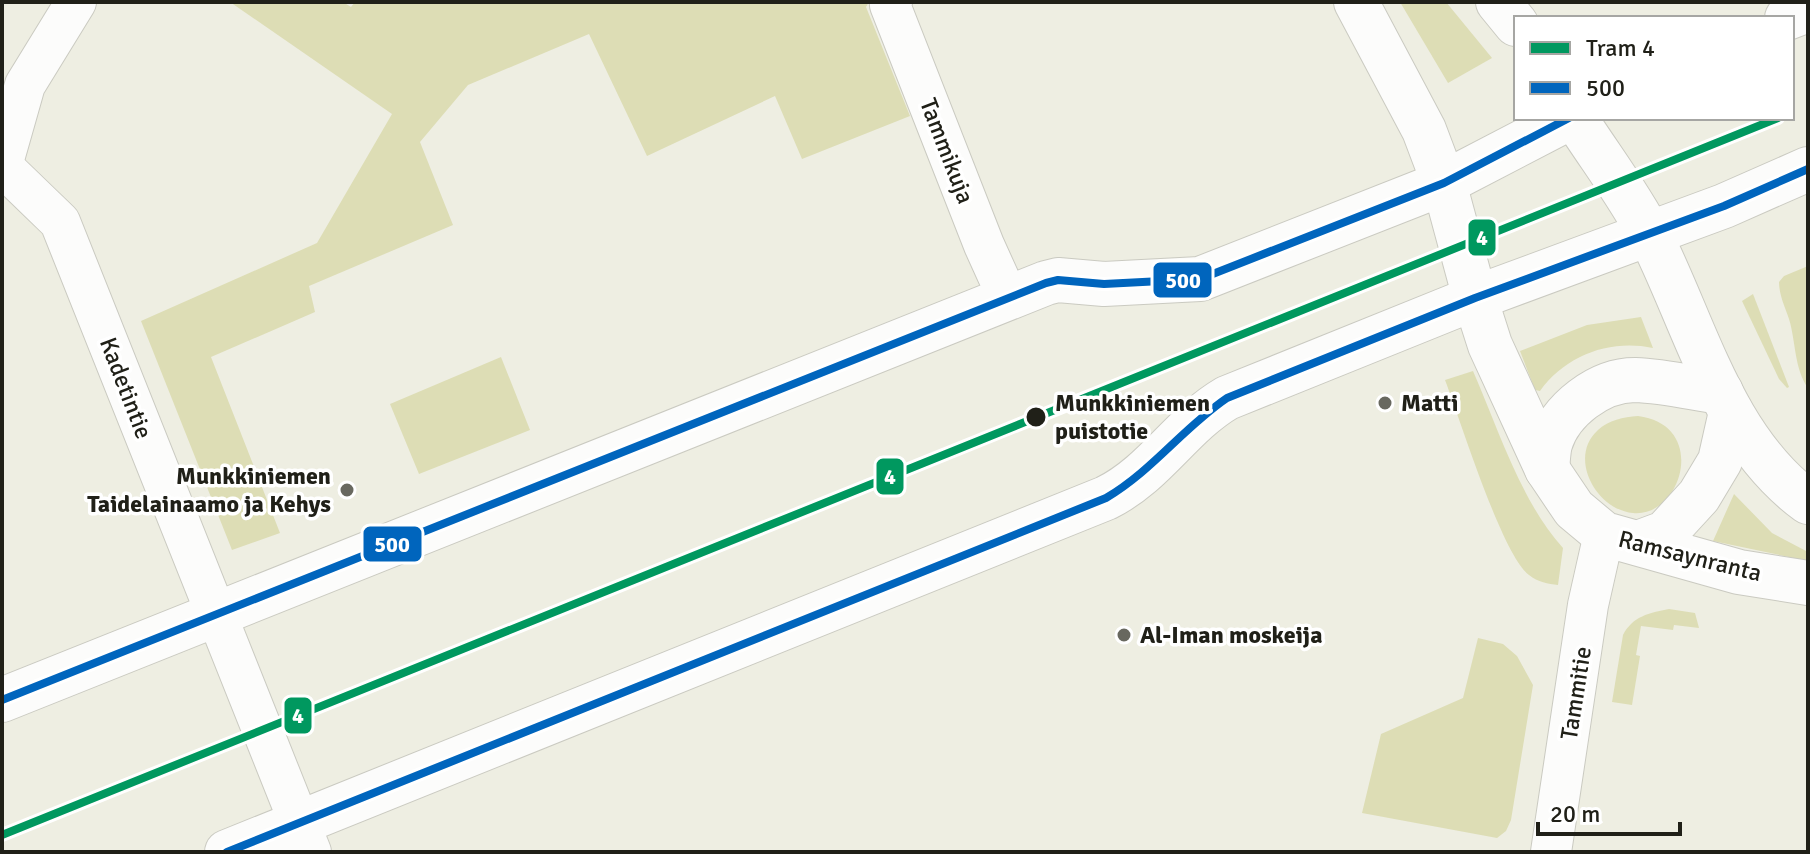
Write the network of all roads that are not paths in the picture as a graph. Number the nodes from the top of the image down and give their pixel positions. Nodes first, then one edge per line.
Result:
1 (76, 2) edge
2 (892, 2) edge
3 (1356, 2) edge
4 (1568, 120) edge
5 (1573, 120) edge
6 (2, 166) edge
7 (1808, 169) edge
8 (1444, 183) junction
9 (1649, 233) junction
10 (1008, 298) junction
11 (1475, 298) junction
12 (1726, 402) junction
13 (1547, 469) junction
14 (1808, 502) edge
15 (1621, 538) junction
16 (1808, 583) edge
17 (217, 613) junction
18 (2, 700) edge
19 (305, 838) edge
20 (227, 852) edge
21 (1551, 852) edge

1 - 6 street
2 - 10 street, Tammikuja
3 - 8 street, Ramsaynranta
4 - 8 street
5 - 9 street
6 - 17 street, Kadetintie
7 - 9 street
8 - 10 street
8 - 11 street, Ramsaynranta
9 - 11 street
9 - 12 street
10 - 17 street
11 - 13 street, Ramsaynranta
11 - 19 street
12 - 13 street
12 - 14 street
12 - 15 street
13 - 15 street, Ramsaynranta
15 - 16 street, Ramsaynranta
15 - 21 street, Tammitie
17 - 18 street
17 - 19 street, Kadetintie
19 - 20 street

